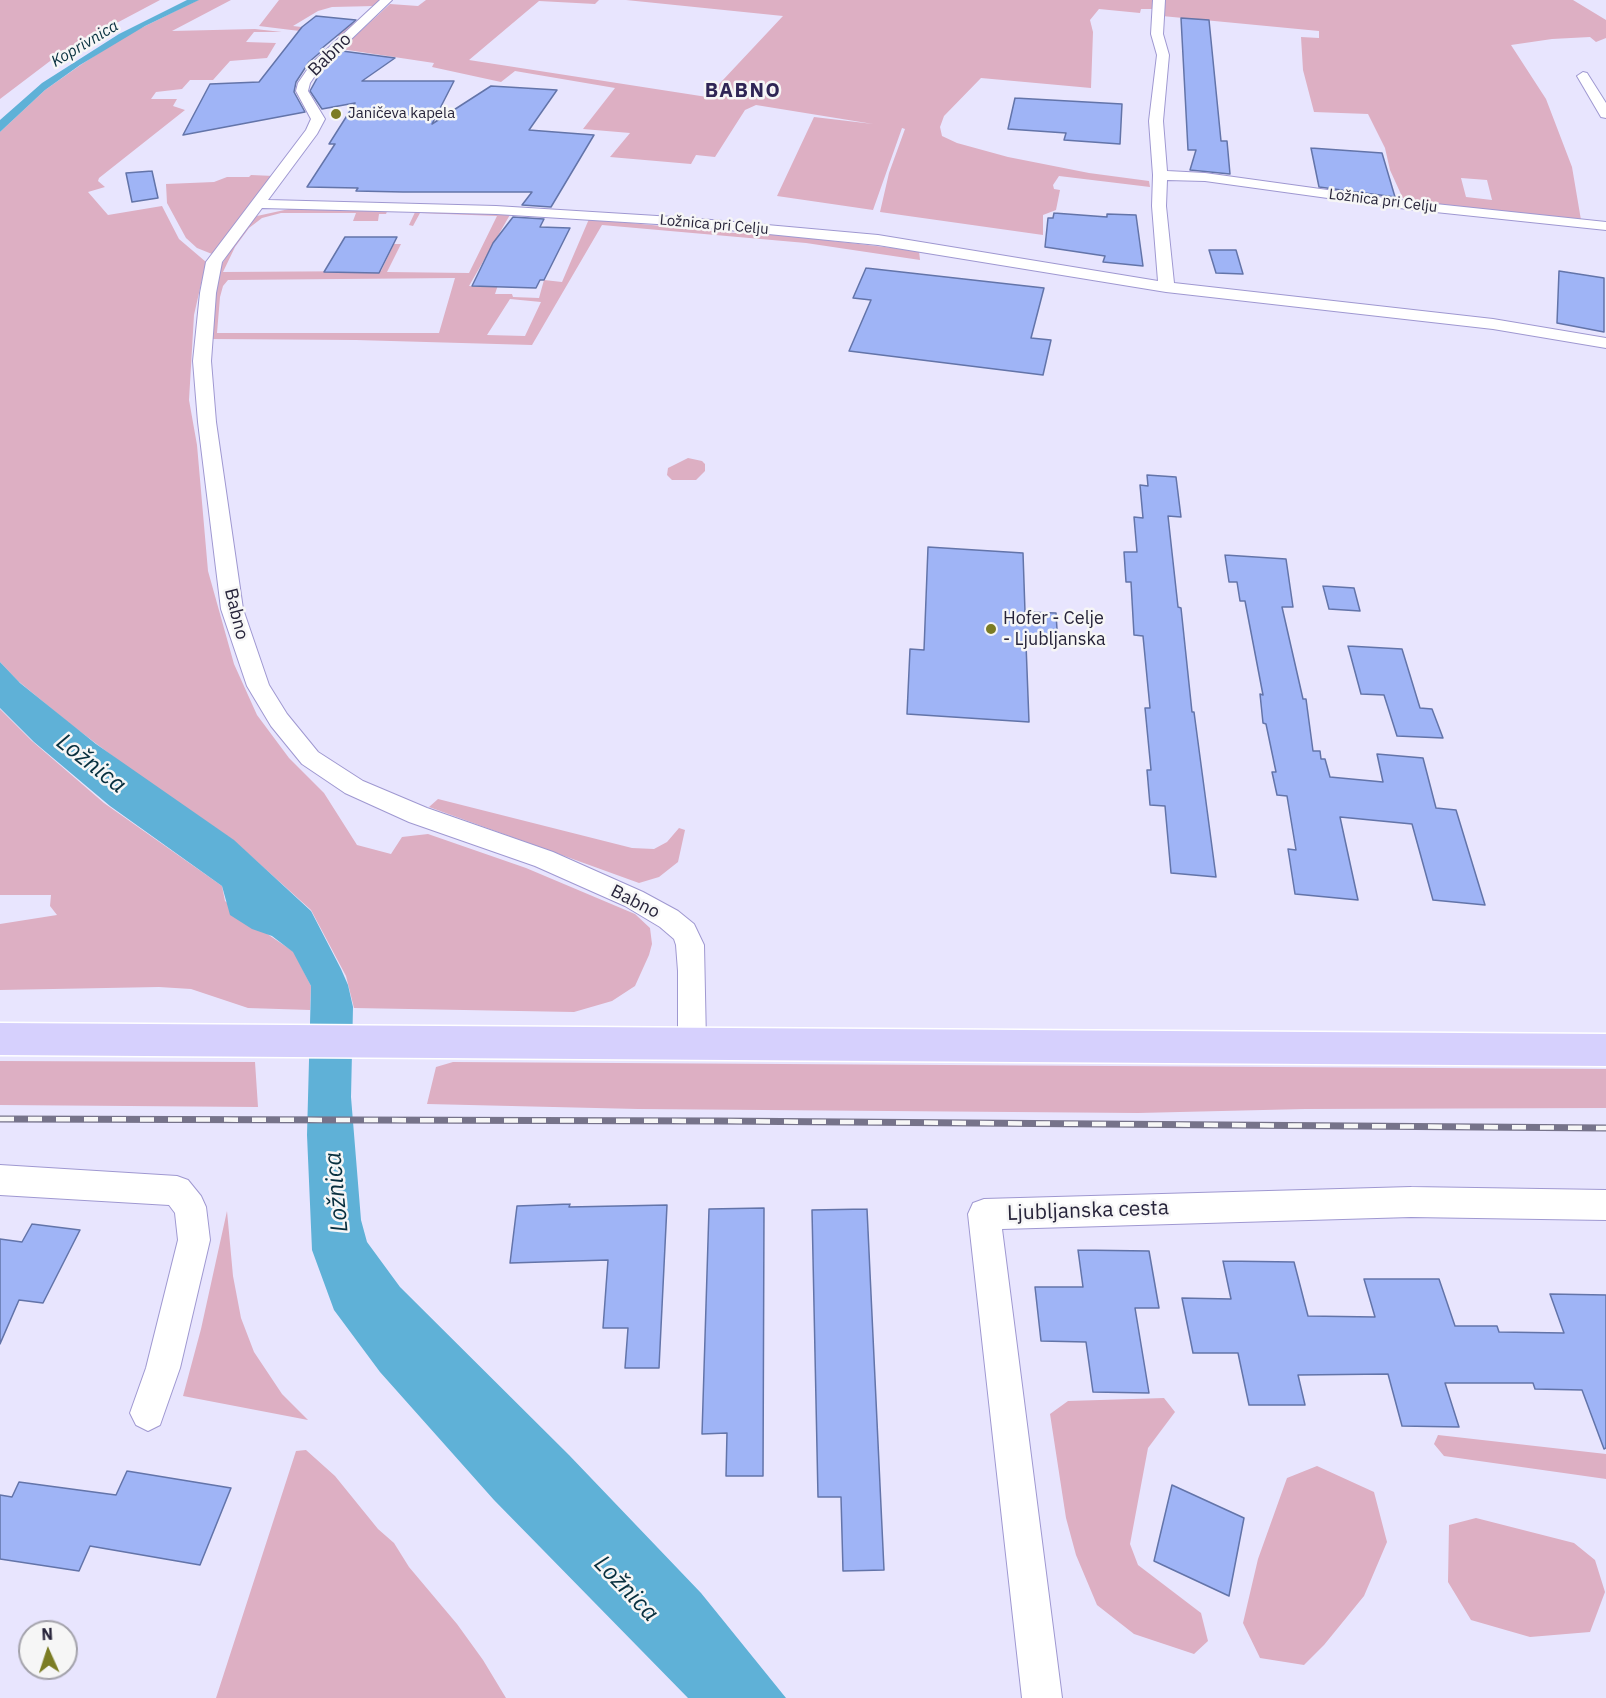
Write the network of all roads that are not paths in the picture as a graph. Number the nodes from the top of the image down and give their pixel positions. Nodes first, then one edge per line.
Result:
1 (386, 0) edge
2 (1158, 6) edge
3 (1583, 76) dead end
4 (1606, 114) edge
5 (1160, 175) junction
6 (259, 204) junction
7 (1606, 226) edge
8 (1166, 287) junction
9 (1606, 343) edge
10 (0, 1039) edge
11 (692, 1042) junction
12 (1606, 1050) edge
13 (0, 1180) edge
14 (1606, 1205) edge
15 (148, 1413) dead end
16 (1042, 1698) edge

1 - 6 street, Babno
2 - 5 street
3 - 4 street
5 - 7 street, Ložnica pri Celju
5 - 8 street
6 - 8 street, Ložnica pri Celju
6 - 11 street, Babno
8 - 9 street, Ložnica pri Celju
10 - 11 main road
11 - 12 main road
13 - 15 street
14 - 16 street, Ljubljanska cesta

